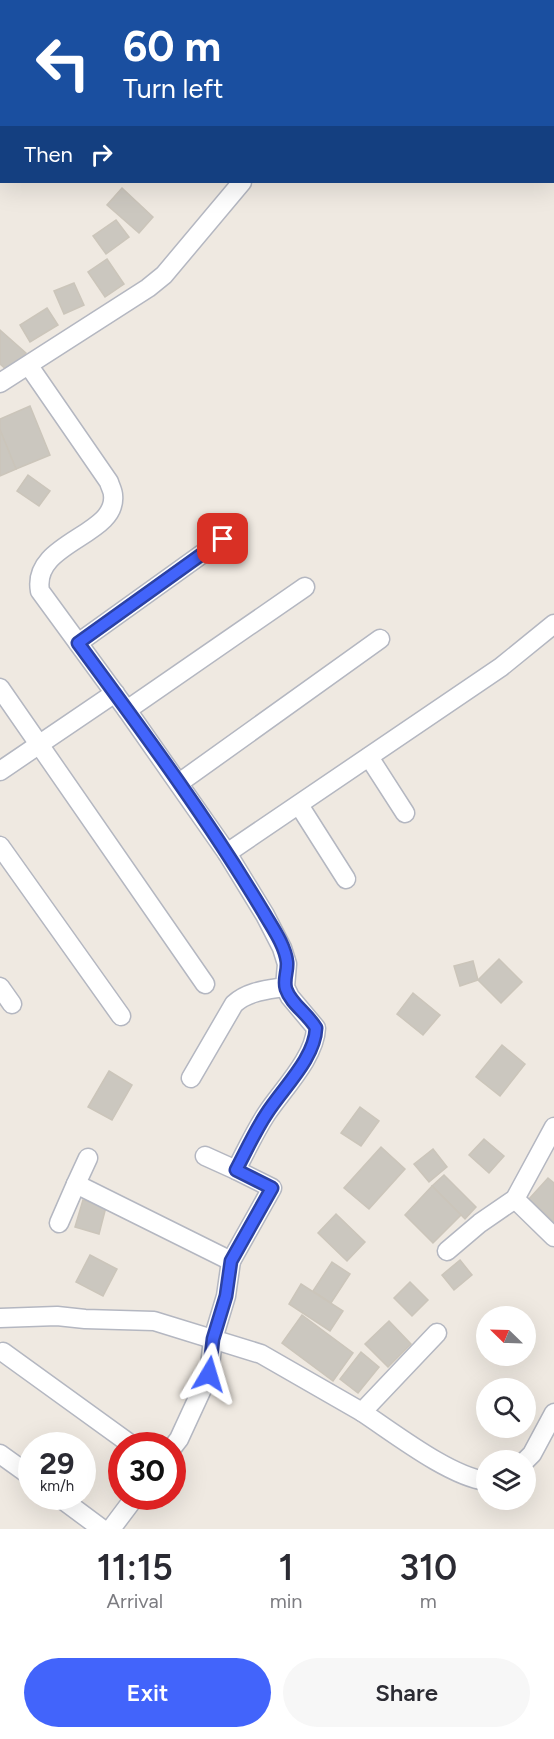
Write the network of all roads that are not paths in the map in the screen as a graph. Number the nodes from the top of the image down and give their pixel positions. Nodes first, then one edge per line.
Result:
1 (241, 183) edge
2 (29, 366) junction
3 (0, 384) edge
4 (223, 539) dead end
5 (305, 587) dead end
6 (554, 624) edge
7 (380, 639) dead end
8 (78, 643) junction
9 (0, 688) edge
10 (115, 693) junction
11 (127, 710) junction
12 (39, 744) junction
13 (369, 757) junction
14 (0, 771) edge
15 (178, 783) junction
16 (299, 804) junction
17 (405, 813) dead end
18 (0, 846) edge
19 (227, 853) junction
20 (346, 879) dead end
21 (205, 984) dead end
22 (0, 987) edge
23 (285, 987) junction
24 (12, 1004) dead end
25 (121, 1016) dead end
26 (191, 1078) dead end
27 (554, 1127) edge
28 (205, 1156) dead end
29 (88, 1158) dead end
30 (236, 1170) junction
31 (76, 1184) junction
32 (515, 1199) junction
33 (59, 1223) dead end
34 (554, 1237) edge
35 (447, 1251) dead end
36 (231, 1261) junction
37 (0, 1318) edge
38 (437, 1333) dead end
39 (213, 1339) junction
40 (3, 1352) dead end
41 (362, 1412) junction
42 (551, 1422) edge
43 (114, 1432) edge
44 (182, 1432) edge
45 (534, 1450) edge
46 (0, 1454) edge
47 (18, 1467) edge
48 (476, 1480) edge
49 (76, 1510) edge
50 (125, 1510) edge
51 (102, 1529) edge
52 (111, 1529) edge

1 - 2 street
2 - 3 street
2 - 8 street
4 - 8 street
5 - 11 street
6 - 13 street
7 - 15 street
8 - 10 street
9 - 12 street
10 - 11 street
10 - 12 street
11 - 15 street
12 - 14 street
12 - 21 street
13 - 16 street
13 - 17 street
15 - 19 street
16 - 19 street
16 - 20 street
18 - 25 street
19 - 23 street
22 - 24 street
23 - 26 street
23 - 30 street
27 - 32 street
28 - 30 street
29 - 31 street
30 - 36 street
31 - 33 street
31 - 36 street
32 - 34 street
32 - 35 street
36 - 39 street
37 - 39 street
38 - 41 street
39 - 41 street
39 - 44 street
40 - 43 street
41 - 48 street
42 - 45 street
46 - 47 street
49 - 51 street
50 - 52 street

